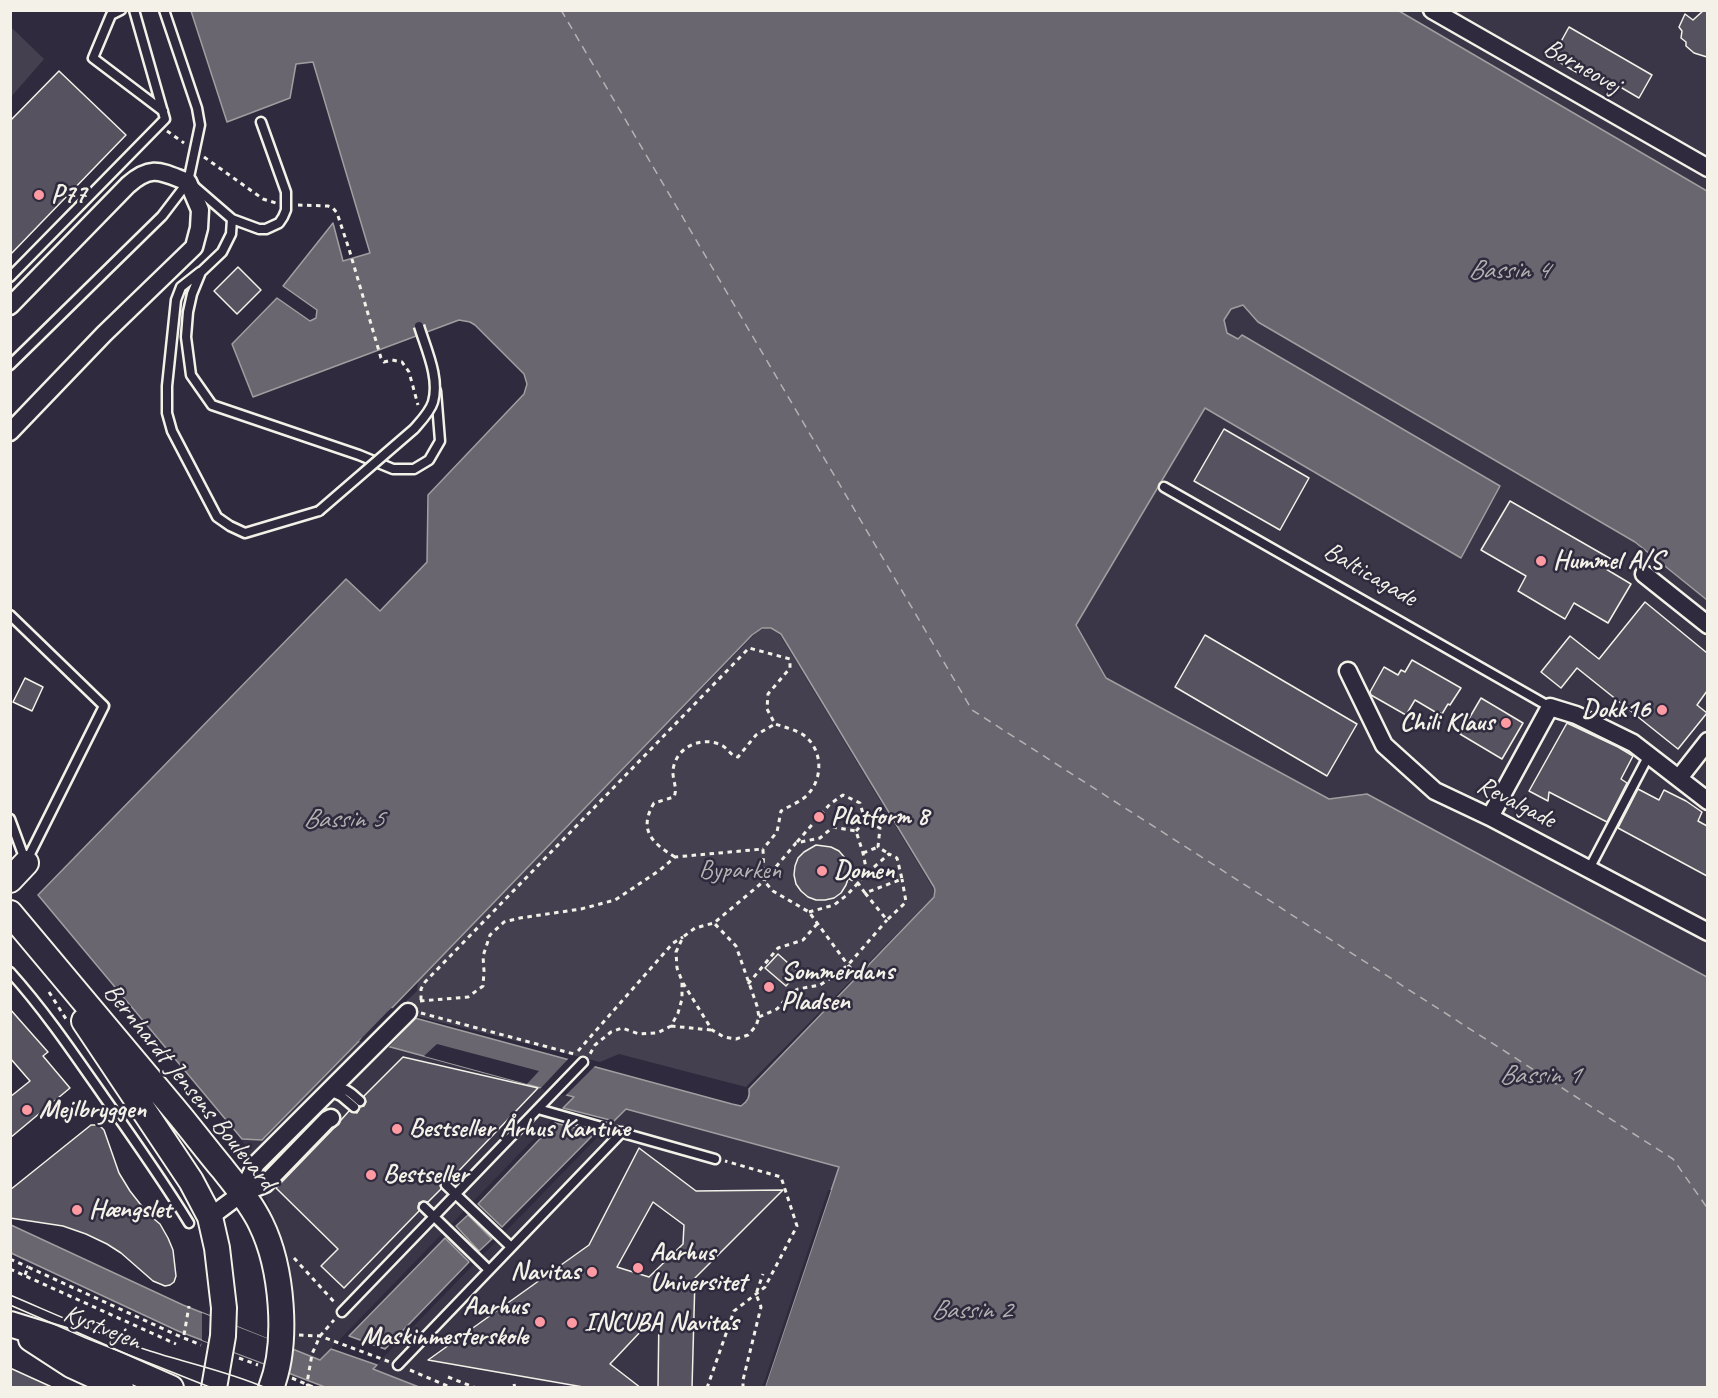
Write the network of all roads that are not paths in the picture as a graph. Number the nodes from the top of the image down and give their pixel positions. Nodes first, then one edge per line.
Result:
1 (122, 10) edge
2 (134, 10) edge
3 (164, 10) edge
4 (1432, 10) edge
5 (163, 111) junction
6 (261, 122) dead end
7 (1707, 168) edge
8 (188, 182) junction
9 (232, 219) junction
10 (201, 272) junction
11 (10, 277) edge
12 (10, 306) edge
13 (186, 337) junction
14 (170, 352) junction
15 (10, 366) edge
16 (10, 432) edge
17 (1164, 487) dead end
18 (1644, 574) dead end
19 (10, 615) edge
20 (1707, 625) edge
21 (1348, 671) dead end
22 (1550, 707) junction
23 (1707, 741) edge
24 (1649, 755) junction
25 (1679, 778) junction
26 (1707, 801) edge
27 (1490, 817) junction
28 (10, 819) edge
29 (1589, 869) junction
30 (18, 872) edge
31 (10, 913) edge
32 (10, 925) edge
33 (1707, 932) edge
34 (10, 972) edge
35 (410, 1011) road end
36 (583, 1062) road end
37 (330, 1091) junction
38 (357, 1104) dead end
39 (538, 1109) junction
40 (337, 1120) dead end
41 (622, 1132) junction
42 (715, 1158) road end
43 (446, 1185) dead end
44 (242, 1193) junction
45 (456, 1194) junction
46 (424, 1207) dead end
47 (434, 1217) junction
48 (199, 1220) junction
49 (511, 1248) junction
50 (489, 1270) junction
51 (342, 1312) road end
52 (10, 1325) edge
53 (398, 1365) road end
54 (274, 1376) edge
55 (121, 1388) edge
56 (171, 1388) edge
57 (214, 1388) edge

1 - 5 lane
2 - 5 lane
3 - 8 lane
4 - 7 street, Borneovej
5 - 11 lane
6 - 9 lane
8 - 9 lane
8 - 12 street
8 - 15 lane
8 - 16 street
9 - 10 lane
10 - 13 lane
10 - 14 lane
13 - 14 lane
13 - 14 lane, bridge
17 - 22 lane, Balticagade
18 - 20 street
19 - 30 lane
21 - 27 street, Revalgade
22 - 24 street, Balticagade
22 - 27 street
23 - 25 street
24 - 25 street, Balticagade
24 - 29 lane
25 - 26 street, Balticagade
27 - 29 street, Revalgade
28 - 30 lane
29 - 33 street, Revalgade
31 - 44 street, Bernhardt Jensens Boulevard
32 - 48 street, Bernhardt Jensens Boulevard
34 - 48 lane
35 - 37 street
36 - 39 lane
37 - 38 lane
37 - 44 street
39 - 41 lane
39 - 45 lane
40 - 44 street
41 - 42 lane
41 - 49 lane
43 - 45 lane
44 - 48 street
44 - 54 street, Bernhardt Jensens Boulevard
45 - 47 lane
45 - 49 lane
46 - 47 lane
47 - 50 lane
47 - 51 lane
48 - 57 street, Bernhardt Jensens Boulevard
49 - 50 lane
50 - 53 lane
52 - 55 street, Kystvejen
52 - 56 street, Kystvejen

